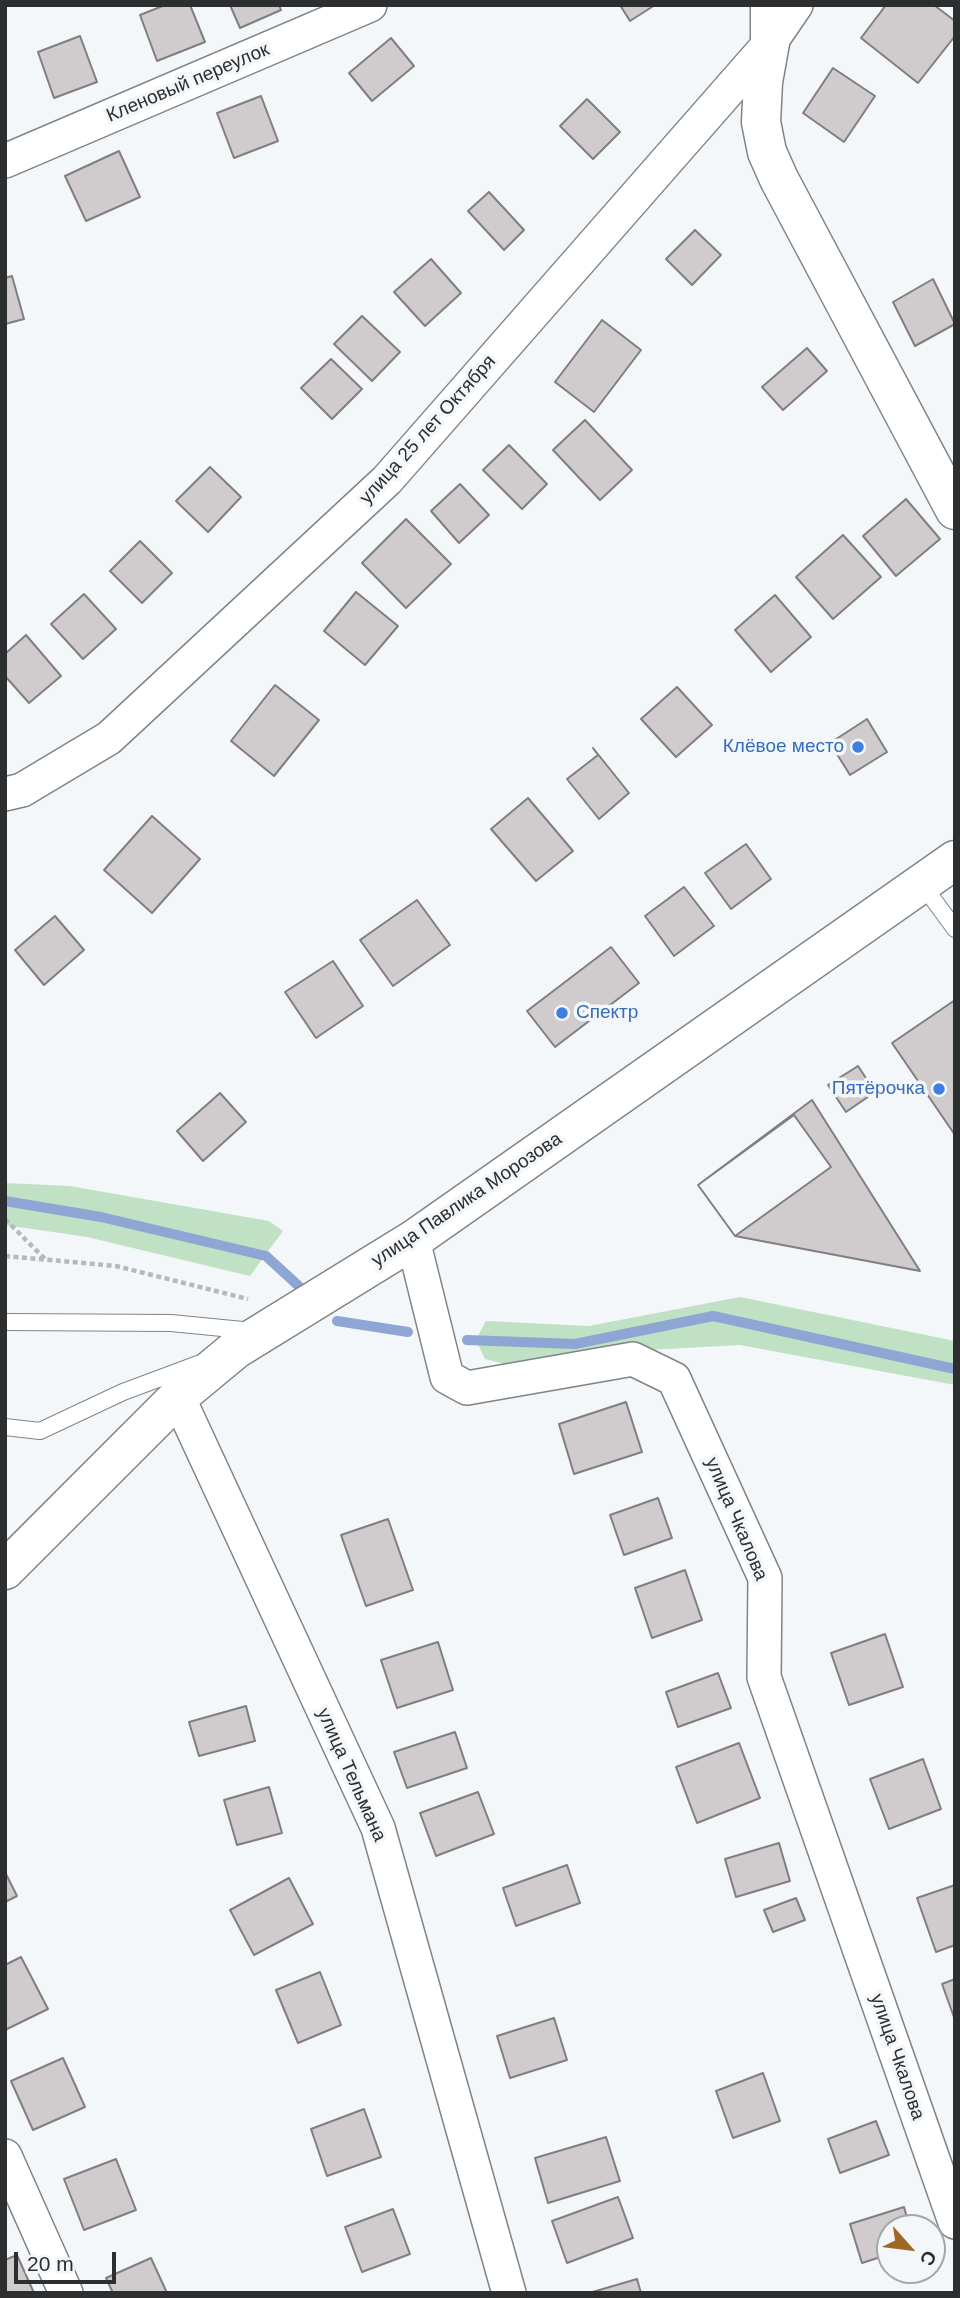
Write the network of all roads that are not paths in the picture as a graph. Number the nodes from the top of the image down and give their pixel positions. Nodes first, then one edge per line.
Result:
1 (370, 5) edge
2 (770, 5) edge
3 (796, 5) edge
4 (771, 43) junction
5 (5, 161) edge
6 (955, 510) edge
7 (5, 794) edge
8 (955, 860) edge
9 (922, 884) junction
10 (955, 929) edge
11 (412, 1240) junction
12 (5, 1322) edge
13 (264, 1331) junction
14 (178, 1397) junction
15 (5, 1427) edge
16 (5, 1570) edge
17 (5, 2156) edge
18 (955, 2222) edge
19 (66, 2293) edge
20 (509, 2293) edge

1 - 5 street, Кленовый переулок
2 - 4 street
3 - 4 street, улица 25 лет Октября
4 - 6 street
4 - 7 street, улица 25 лет Октября
8 - 9 street, улица Павлика Морозова
9 - 10 lane
9 - 11 street, улица Павлика Морозова
11 - 13 street, улица Павлика Морозова
11 - 18 street, улица Чкалова
12 - 13 lane
13 - 14 street, улица Павлика Морозова
13 - 15 lane
14 - 16 street, улица Павлика Морозова
14 - 20 street, улица Тельмана
17 - 19 street

